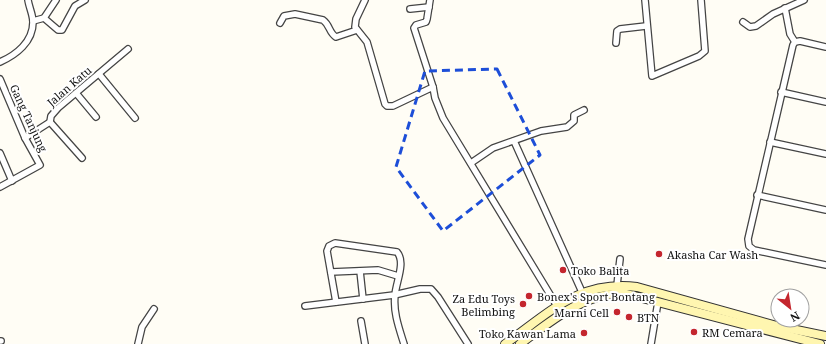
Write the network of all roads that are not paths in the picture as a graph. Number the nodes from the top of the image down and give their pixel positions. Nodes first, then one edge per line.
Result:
1 (28, 0) edge
2 (56, 0) edge
3 (85, 0) edge
4 (365, 0) edge
5 (430, 0) edge
6 (645, 0) edge
7 (701, 0) edge
8 (804, 0) edge
9 (429, 7) junction
10 (784, 8) junction
11 (410, 9) dead end
12 (44, 18) junction
13 (33, 21) junction
14 (743, 22) dead end
15 (280, 23) dead end
16 (646, 26) junction
17 (357, 30) junction
18 (795, 42) junction
19 (616, 43) dead end
20 (826, 47) edge
21 (128, 49) dead end
22 (0, 62) edge
23 (99, 74) junction
24 (0, 79) edge
25 (433, 87) junction
26 (76, 92) junction
27 (780, 92) junction
28 (826, 102) edge
29 (584, 110) dead end
30 (96, 117) dead end
31 (135, 118) dead end
32 (50, 122) junction
33 (25, 138) junction
34 (514, 142) junction
35 (770, 142) junction
36 (0, 153) edge
37 (826, 154) edge
38 (82, 158) dead end
39 (471, 163) junction
40 (12, 181) junction
41 (0, 187) edge
42 (757, 195) junction
43 (826, 210) edge
44 (620, 259) dead end
45 (826, 265) edge
46 (360, 271) junction
47 (331, 272) junction
48 (398, 276) junction
49 (617, 285) junction
50 (582, 292) junction
51 (394, 295) junction
52 (363, 298) junction
53 (336, 302) junction
54 (658, 302) junction
55 (305, 306) dead end
56 (557, 306) junction
57 (154, 309) dead end
58 (361, 321) dead end
59 (826, 336) edge
60 (138, 344) edge
61 (365, 344) edge
62 (404, 344) edge
63 (468, 344) edge
64 (505, 344) edge
65 (520, 344) edge
66 (651, 344) edge
67 (816, 344) edge

1 - 13 street
2 - 12 street
3 - 12 street
4 - 17 street
5 - 9 street
6 - 16 street
7 - 16 street
8 - 10 street
9 - 11 street
9 - 25 street
10 - 14 street
10 - 18 street
12 - 13 street
13 - 22 street
15 - 17 street
16 - 19 street
17 - 25 street
18 - 20 street
18 - 27 street
21 - 23 street, Jalan Katu
23 - 26 street, Jalan Katu
23 - 31 street
24 - 33 street, Gang Tanjung
25 - 39 street
26 - 30 street
26 - 32 street, Jalan Katu
27 - 28 street
27 - 35 street
29 - 34 street
32 - 33 street, Jalan Katu
32 - 38 street
33 - 40 street, Gang Tanjung
34 - 39 street
34 - 50 street
35 - 37 street
35 - 42 street
36 - 40 street
39 - 56 street
40 - 41 street
42 - 43 street
42 - 45 street
44 - 49 street
46 - 47 street
46 - 48 street
46 - 52 street
47 - 48 street
47 - 53 street
48 - 51 street
49 - 50 main road
49 - 59 main road
50 - 56 main road
51 - 52 street
51 - 62 street
51 - 63 street
52 - 53 street
53 - 55 street
54 - 65 main road
54 - 66 street
54 - 67 main road
56 - 64 main road
57 - 60 street
58 - 61 street

